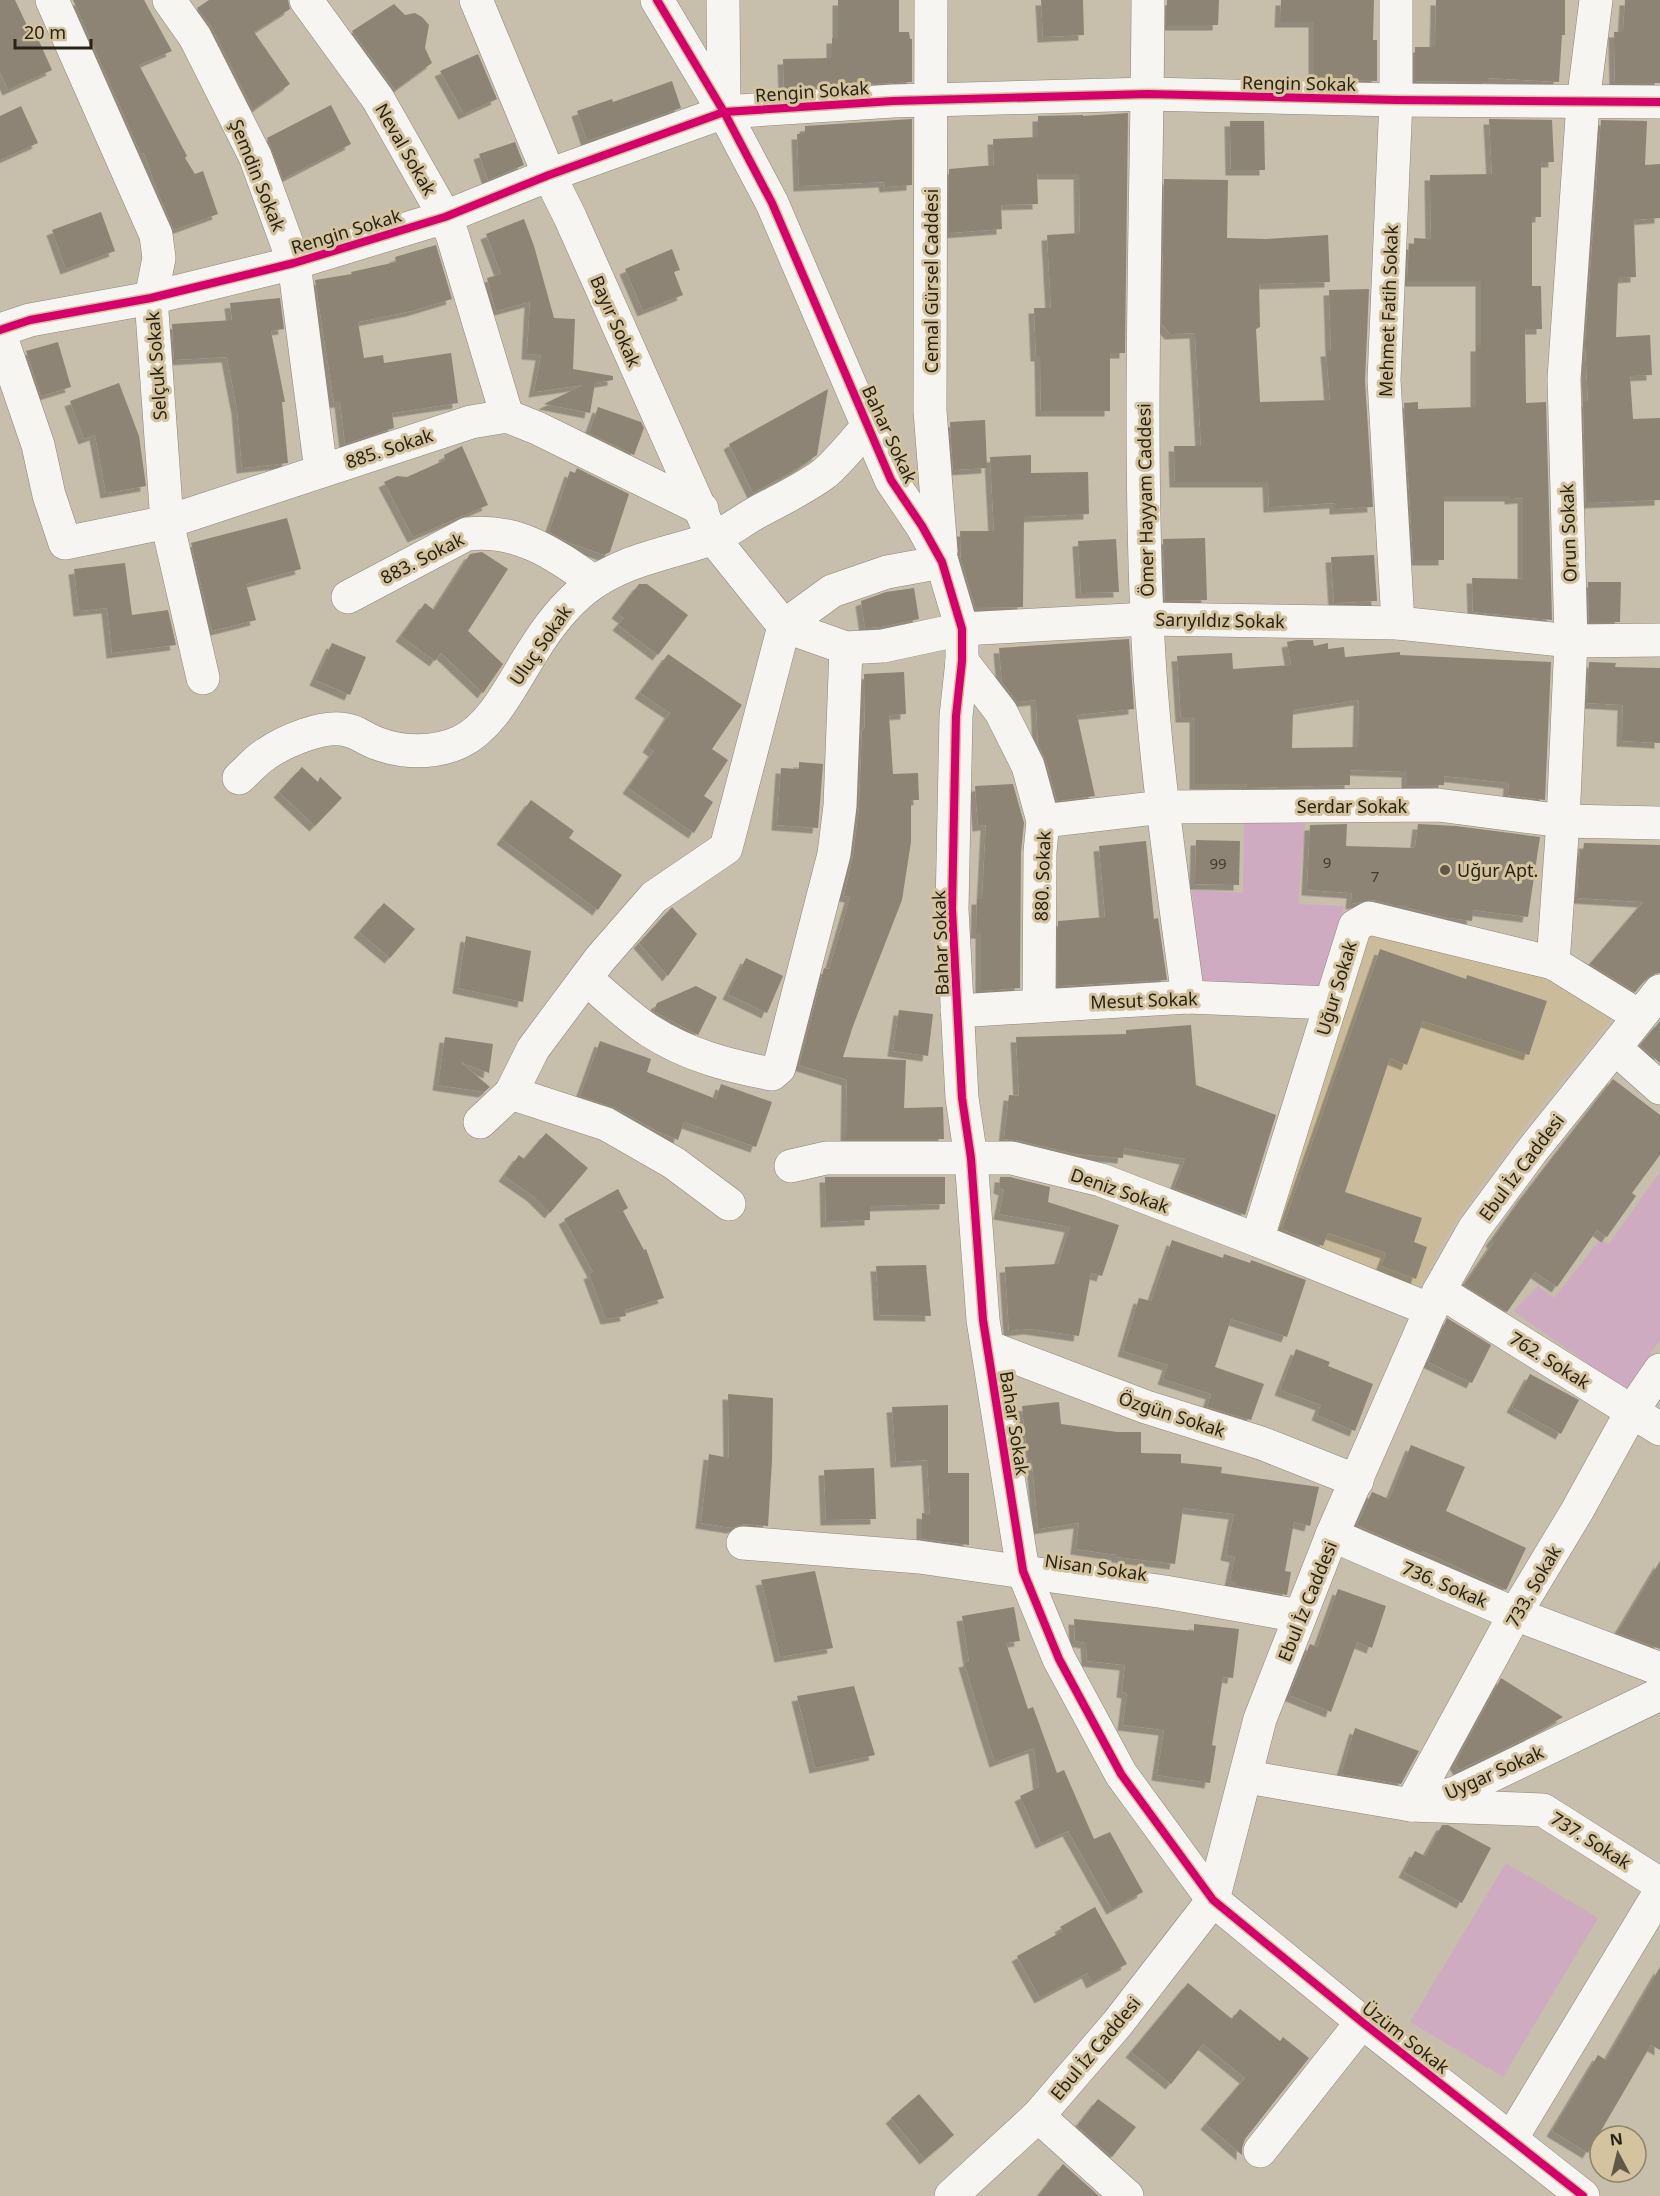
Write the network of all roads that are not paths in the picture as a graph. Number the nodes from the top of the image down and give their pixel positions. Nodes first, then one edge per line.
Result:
1 (52, 0) edge
2 (169, 0) edge
3 (306, 0) edge
4 (476, 0) edge
5 (657, 0) edge
6 (723, 0) edge
7 (932, 0) edge
8 (1148, 0) edge
9 (1396, 0) edge
10 (1596, 0) edge
11 (1148, 94) junction
12 (931, 100) junction
13 (1395, 100) junction
14 (1660, 102) edge
15 (1583, 103) junction
16 (724, 112) junction
17 (549, 175) junction
18 (445, 217) junction
19 (294, 264) junction
20 (151, 298) junction
21 (0, 332) edge
22 (507, 416) junction
23 (868, 426) junction
24 (321, 471) junction
25 (167, 522) junction
26 (708, 524) junction
27 (942, 562) junction
28 (594, 582) junction
29 (348, 597) dead end
30 (1147, 619) junction
31 (1398, 622) junction
32 (784, 626) junction
33 (962, 629) junction
34 (1660, 640) edge
35 (1571, 641) junction
36 (846, 648) junction
37 (962, 661) junction
38 (203, 678) dead end
39 (239, 778) dead end
40 (1163, 807) junction
41 (1043, 821) junction
42 (1563, 821) junction
43 (1660, 823) edge
44 (1553, 963) junction
45 (586, 979) junction
46 (1660, 991) edge
47 (1188, 997) junction
48 (1331, 1003) junction
49 (1039, 1005) junction
50 (957, 1011) junction
51 (1640, 1016) junction
52 (1615, 1048) junction
53 (1660, 1088) edge
54 (512, 1094) junction
55 (480, 1122) dead end
56 (971, 1158) junction
57 (791, 1167) dead end
58 (729, 1204) dead end
59 (1257, 1240) junction
60 (1435, 1301) junction
61 (988, 1347) junction
62 (1660, 1370) edge
63 (1632, 1411) junction
64 (1660, 1429) edge
65 (1357, 1481) junction
66 (1332, 1535) junction
67 (743, 1543) dead end
68 (1023, 1571) junction
69 (1515, 1614) junction
70 (1300, 1616) junction
71 (1660, 1669) edge
72 (1660, 1694) edge
73 (1247, 1777) junction
74 (1411, 1805) junction
75 (1660, 1884) edge
76 (1660, 1892) edge
77 (1213, 1900) junction
78 (1362, 2022) junction
79 (1038, 2116) junction
80 (1511, 2139) junction
81 (1260, 2151) dead end
82 (951, 2196) edge
83 (1127, 2196) edge
84 (1583, 2196) edge

1 - 20 street, Selçuk Sokak
2 - 19 street, Şemdin Sokak
3 - 18 street, Neval Sokak
4 - 17 street, Bayır Sokak
5 - 16 street, Bahar Sokak
6 - 16 street
7 - 12 street, Cemal Gürsel Caddesi
8 - 11 street, Ömer Hayyam Caddesi
9 - 13 street, Mehmet Fatih Sokak
10 - 15 street, Orun Sokak
11 - 12 street, Rengin Sokak
11 - 13 street, Rengin Sokak
11 - 30 street, Ömer Hayyam Caddesi
12 - 16 street, Rengin Sokak
12 - 27 street, Cemal Gürsel Caddesi
13 - 15 street, Rengin Sokak
13 - 31 street, Mehmet Fatih Sokak
14 - 15 street, Rengin Sokak
15 - 35 street, Orun Sokak
16 - 17 street, Rengin Sokak
16 - 23 street, Bahar Sokak
17 - 18 street, Rengin Sokak
17 - 26 street, Bayır Sokak
18 - 19 street, Rengin Sokak
18 - 22 street, Neval Sokak
19 - 20 street, Rengin Sokak
19 - 24 street, Şemdin Sokak
20 - 21 street, Rengin Sokak
20 - 25 street, Selçuk Sokak
21 - 25 street, 885. Sokak
22 - 24 street, 885. Sokak
22 - 26 street
23 - 26 street, Uluç Sokak
23 - 27 street, Bahar Sokak
24 - 25 street, 885. Sokak
25 - 38 street, Selçuk Sokak
26 - 28 street, Uluç Sokak
26 - 32 street, Bayır Sokak
27 - 32 street
27 - 33 street, Bahar Sokak
28 - 29 street, 883. Sokak
28 - 39 street, Uluç Sokak
30 - 31 street, Sarıyıldız Sokak
30 - 33 street, Sarıyıldız Sokak
30 - 40 street, Ömer Hayyam Caddesi
31 - 35 street, Sarıyıldız Sokak
32 - 36 street, Sarıyıldız Sokak
32 - 45 street
33 - 36 street, Sarıyıldız Sokak
33 - 37 street, Bahar Sokak
34 - 35 street, Sarıyıldız Sokak
35 - 42 street, Orun Sokak
36 - 45 street
37 - 41 street, 880. Sokak
37 - 50 street, Bahar Sokak
40 - 41 street, Serdar Sokak
40 - 42 street, Serdar Sokak
40 - 47 street, Ömer Hayyam Caddesi
41 - 49 street, 880. Sokak
42 - 43 street, Serdar Sokak
42 - 44 street, Orun Sokak
44 - 48 street, Uğur Sokak
44 - 51 street, Uğur Sokak
45 - 54 street
46 - 51 street, Ebul İz Caddesi
47 - 48 street, Mesut Sokak
47 - 49 street, Mesut Sokak
48 - 59 street, Uğur Sokak
49 - 50 street, Mesut Sokak
50 - 56 street, Bahar Sokak
51 - 52 street, Ebul İz Caddesi
52 - 53 street
52 - 60 street, Ebul İz Caddesi
54 - 55 street
54 - 58 street
56 - 57 street, Deniz Sokak
56 - 59 street, Deniz Sokak
56 - 61 street, Bahar Sokak
59 - 60 street, Deniz Sokak
60 - 63 street, 762. Sokak
60 - 65 street, Ebul İz Caddesi
61 - 65 street, Özgün Sokak
61 - 68 street, Bahar Sokak
62 - 63 street, 733. Sokak
63 - 64 street, 762. Sokak
63 - 69 street, 733. Sokak
65 - 66 street, Ebul İz Caddesi
66 - 69 street, 736. Sokak
66 - 70 street, Ebul İz Caddesi
67 - 68 street, Nisan Sokak
68 - 70 street, Nisan Sokak
68 - 77 street, Bahar Sokak
69 - 71 street, 736. Sokak
69 - 74 street, 733. Sokak
70 - 73 street, Ebul İz Caddesi
72 - 74 street, Uygar Sokak
73 - 74 street, Uygar Sokak
73 - 77 street, Ebul İz Caddesi
74 - 75 street, 737. Sokak
76 - 80 street
77 - 78 street, Üzüm Sokak
77 - 79 street, Ebul İz Caddesi
78 - 80 street, Üzüm Sokak
78 - 81 street
79 - 82 street, Ebul İz Caddesi
79 - 83 street
80 - 84 street, Üzüm Sokak

